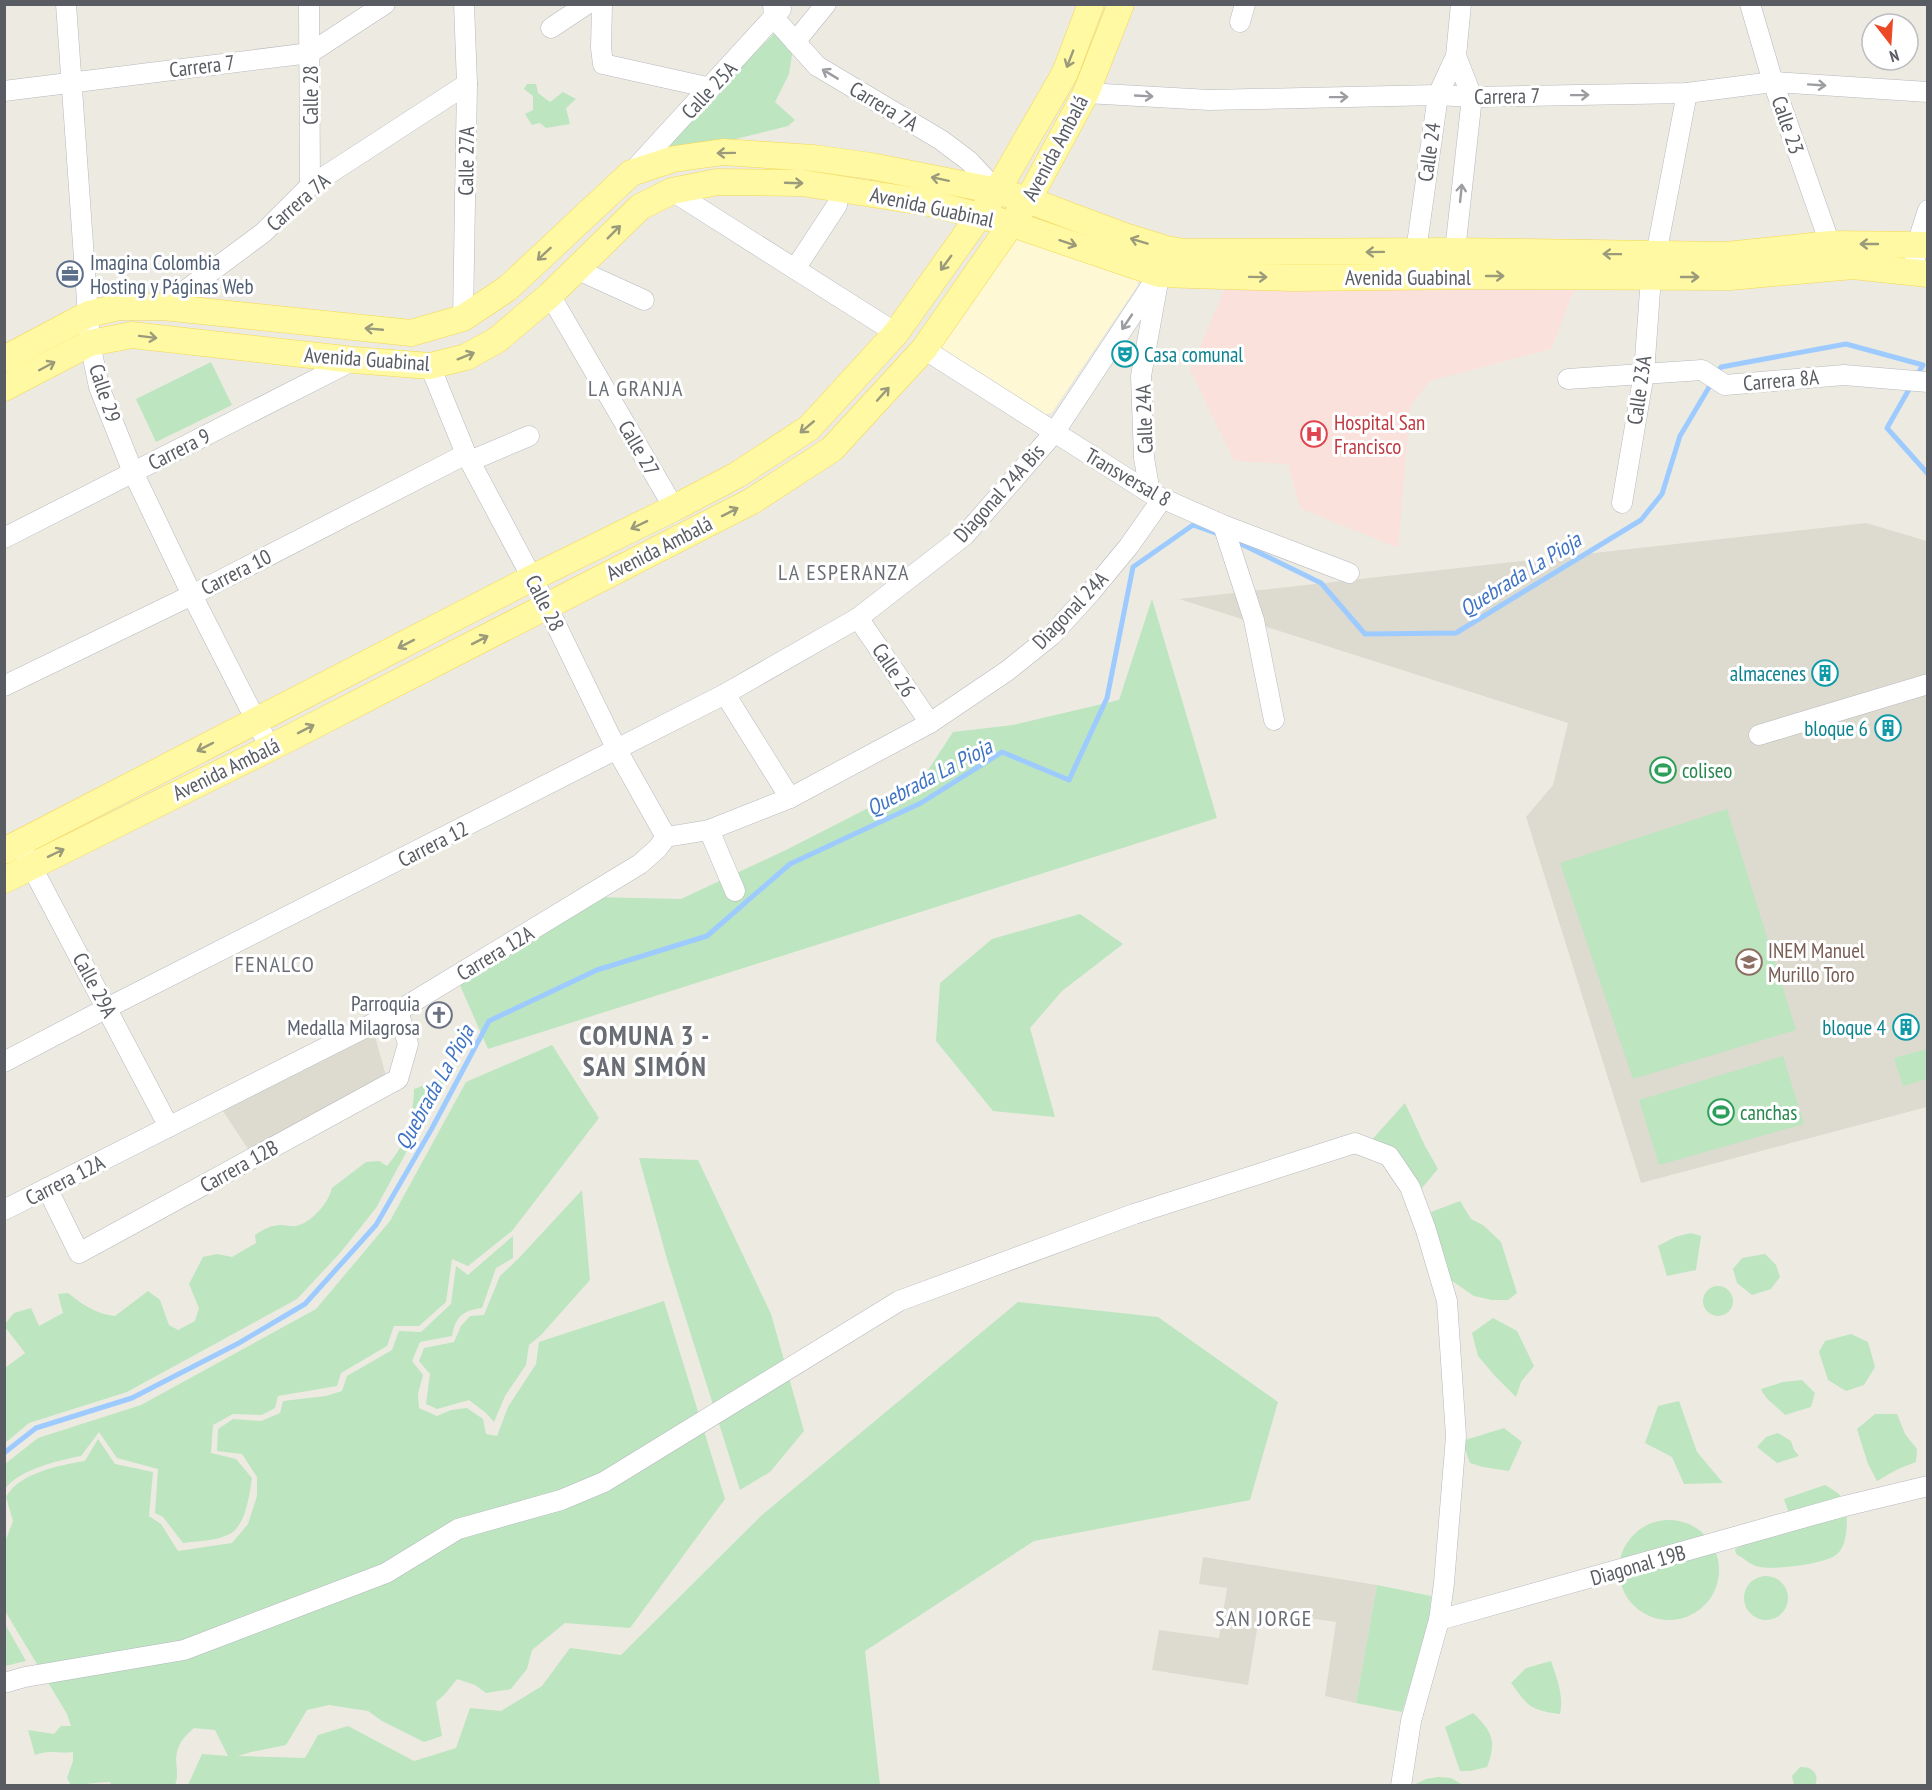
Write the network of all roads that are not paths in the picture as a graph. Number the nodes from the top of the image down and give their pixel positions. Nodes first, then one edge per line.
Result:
1 (66, 4) edge
2 (309, 4) edge
3 (385, 4) edge
4 (464, 4) edge
5 (587, 4) edge
6 (603, 4) edge
7 (826, 4) edge
8 (1091, 4) edge
9 (1121, 4) edge
10 (1461, 4) edge
11 (1750, 4) edge
12 (777, 9) edge
13 (550, 28) dead end
14 (795, 42) junction
15 (310, 53) junction
16 (1456, 56) junction
17 (72, 82) junction
18 (1773, 82) junction
19 (467, 84) junction
20 (711, 88) junction
21 (4, 91) edge
22 (1928, 92) edge
23 (1086, 93) junction
24 (1687, 93) junction
25 (1438, 94) junction
26 (1472, 97) junction
27 (631, 173) junction
28 (310, 186) junction
29 (672, 191) junction
30 (997, 191) junction
31 (1028, 200) junction
32 (837, 205) dead end
33 (1928, 210) edge
34 (981, 216) junction
35 (1012, 224) junction
36 (1830, 244) junction
37 (1922, 245) edge
38 (1416, 251) junction
39 (1455, 251) junction
40 (1163, 261) junction
41 (1653, 266) junction
42 (576, 269) junction
43 (795, 269) junction
44 (1920, 273) edge
45 (550, 295) junction
46 (644, 300) dead end
47 (163, 307) junction
48 (89, 314) junction
49 (463, 318) junction
50 (896, 333) junction
51 (90, 343) junction
52 (924, 349) junction
53 (4, 359) edge
54 (354, 360) junction
55 (429, 366) junction
56 (1644, 373) junction
57 (1568, 380) dead end
58 (1927, 382) edge
59 (4, 388) edge
60 (1054, 433) junction
61 (529, 436) dead end
62 (468, 457) junction
63 (133, 472) junction
64 (1156, 496) junction
65 (1622, 503) dead end
66 (674, 508) junction
67 (1224, 526) junction
68 (4, 538) edge
69 (1348, 573) dead end
70 (532, 578) junction
71 (192, 595) junction
72 (547, 606) junction
73 (858, 618) junction
74 (1928, 684) edge
75 (4, 686) edge
76 (725, 694) junction
77 (1274, 720) dead end
78 (257, 721) junction
79 (930, 723) junction
80 (1758, 735) dead end
81 (270, 748) junction
82 (617, 750) junction
83 (790, 798) junction
84 (708, 830) junction
85 (666, 837) junction
86 (18, 853) edge
87 (4, 880) edge
88 (735, 891) dead end
89 (107, 1008) junction
90 (398, 1011) junction
91 (4, 1062) edge
92 (169, 1127) junction
93 (47, 1188) junction
94 (4, 1210) edge
95 (1928, 1486) edge
96 (1439, 1620) junction
97 (4, 1683) edge
98 (1401, 1785) edge

1 - 17 street, Calle 29
2 - 15 street, Calle 28
3 - 15 street, Carrera 7
4 - 19 street, Calle 27A
5 - 13 street
6 - 20 street
7 - 14 street
8 -> 30 main road, Avenida Ambalá
9 - 23 main road, Avenida Ambalá
10 - 16 street, Calle 24
11 - 18 street, Calle 23
12 - 14 street, Carrera 7A
12 - 20 street, Calle 25A
30 -> 14 street, Carrera 7A
15 - 17 street, Carrera 7
15 - 28 street, Calle 28
16 - 25 street, Calle 24
16 - 26 street, Calle 24
17 - 21 street, Carrera 7
17 - 48 street, Calle 29
18 -> 22 street, Carrera 7
18 - 24 street, Carrera 7
18 - 36 street, Calle 23
19 - 28 street, Carrera 7A
19 - 49 street, Calle 27A
20 - 27 street, Calle 25A
23 -> 25 street, Carrera 7
23 - 31 main road, Avenida Ambalá
26 -> 24 street, Carrera 7
24 - 41 street, Calle 23A
25 - 26 street, Carrera 7
25 - 38 street, Calle 24
39 -> 26 street, Calle 24
30 -> 27 main road, Avenida Guabinal
27 -> 49 main road, Avenida Guabinal
28 - 47 street, Carrera 7A
29 -> 34 main road, Avenida Guabinal
42 -> 29 main road, Avenida Guabinal
29 - 43 street
30 - 31 main road, Avenida Guabinal
30 - 34 main road, Avenida Ambalá
31 - 35 main road, Avenida Ambalá
40 -> 31 main road, Avenida Guabinal
32 - 43 street
33 - 37 street
34 - 35 main road, Avenida Guabinal
34 -> 50 main road, Avenida Ambalá
35 -> 40 main road, Avenida Guabinal
35 - 52 main road, Avenida Ambalá
37 -> 36 main road, Avenida Guabinal
36 - 41 main road, Avenida Guabinal
37 - 44 street
38 - 39 main road, Avenida Guabinal
38 -> 40 main road, Avenida Guabinal
41 -> 39 main road, Avenida Guabinal
40 -> 41 main road, Avenida Guabinal
40 -> 60 street, Diagonal 24A Bis
40 - 64 street, Calle 24A
41 -> 44 main road, Avenida Guabinal
41 - 56 street, Calle 23A
42 - 45 main road, Avenida Guabinal
42 - 46 street
43 - 50 street
55 -> 45 main road, Avenida Guabinal
45 - 66 street, Calle 27
47 - 48 main road, Avenida Guabinal
49 -> 47 main road, Avenida Guabinal
48 - 51 street, Calle 29
48 - 53 main road, Avenida Guabinal
50 -> 66 main road, Avenida Ambalá
51 -> 54 main road, Avenida Guabinal
59 -> 51 main road, Avenida Guabinal
51 - 63 street, Calle 29
52 - 60 street, Transversal 8
72 -> 52 main road, Avenida Ambalá
54 - 55 main road, Avenida Guabinal
54 - 63 street, Carrera 9
55 - 62 street, Calle 28
56 - 57 street, Carrera 8A
56 - 58 street, Carrera 8A
56 - 65 street, Calle 23A
60 - 64 street, Transversal 8
60 - 73 street, Diagonal 24A Bis
61 - 62 street, Carrera 10
62 - 70 street, Calle 28
62 - 71 street, Carrera 10
63 - 68 street, Carrera 9
63 - 71 street, Calle 29
64 - 67 street, Transversal 8
64 - 79 street, Diagonal 24A
66 -> 70 main road, Avenida Ambalá
67 - 69 street, Transversal 8
67 - 77 street
70 - 72 street, Calle 28
70 -> 78 main road, Avenida Ambalá
71 - 75 street, Carrera 10
71 - 78 street, Calle 29
81 -> 72 main road, Avenida Ambalá
72 - 82 street, Calle 28
73 - 76 street, Carrera 12
73 - 79 street, Calle 26
74 - 80 street
76 - 82 street, Carrera 12
76 - 83 street
78 - 81 street, Calle 29
78 -> 86 main road, Avenida Ambalá
79 - 83 street
86 -> 81 main road, Avenida Ambalá
82 - 85 street, Calle 28
82 - 89 street, Carrera 12
83 - 84 street
84 - 85 street
84 - 88 street
85 - 90 street, Carrera 12A
86 - 87 main road, Avenida Ambalá
86 - 89 street, Calle 29A
89 - 91 street, Carrera 12
89 - 92 street, Calle 29A
90 - 92 street, Carrera 12A
90 - 93 street, Carrera 12B
92 - 93 street, Carrera 12A
93 - 94 street, Carrera 12A
95 - 96 street, Diagonal 19B
96 - 97 street
96 - 98 street

